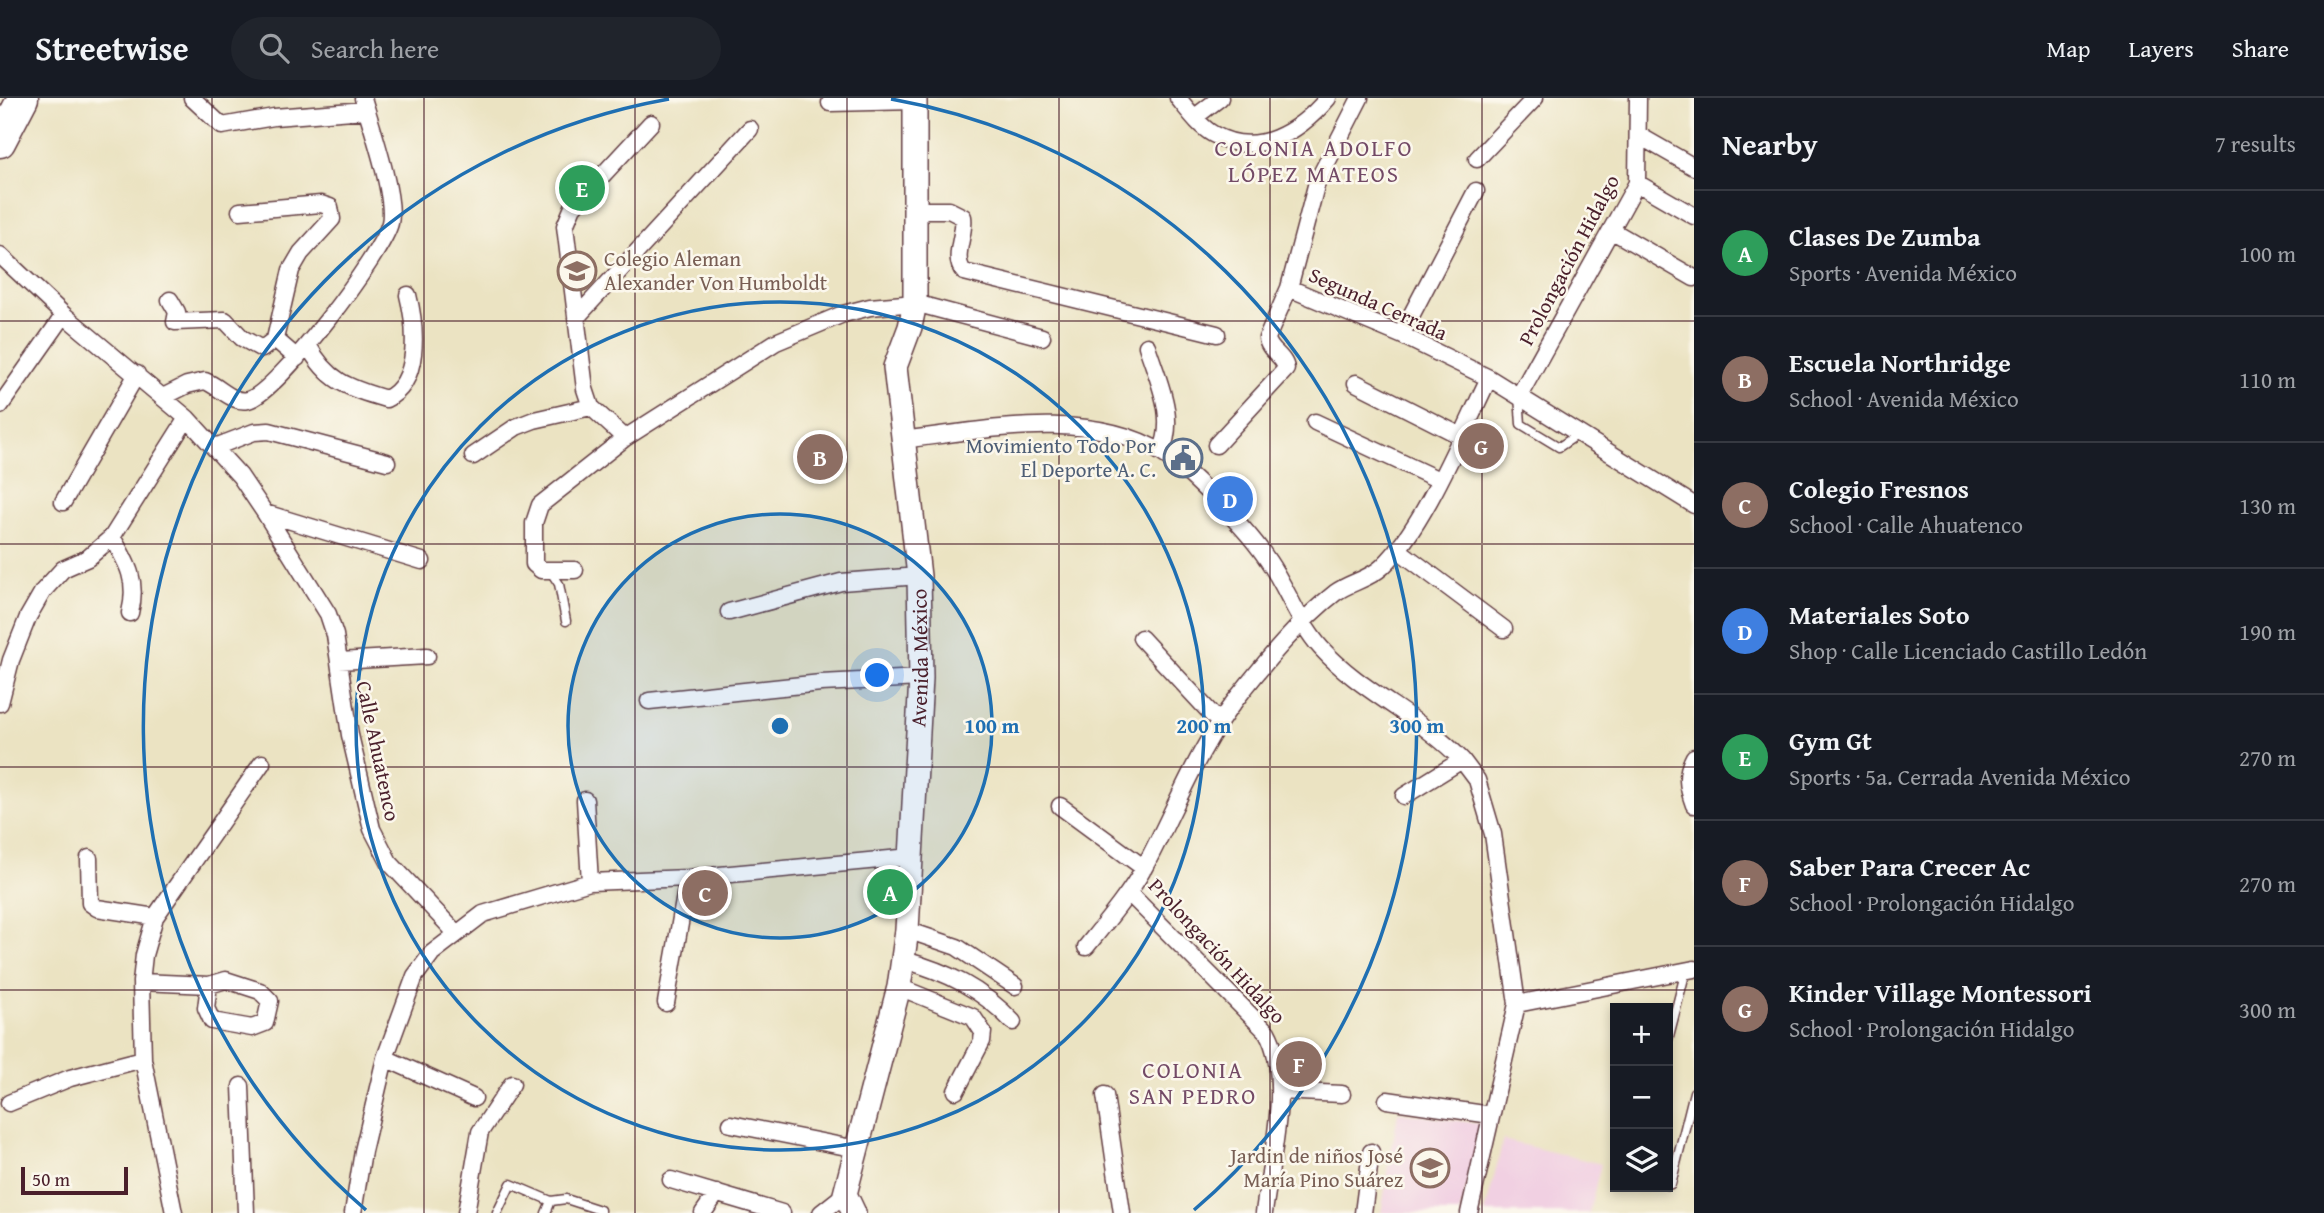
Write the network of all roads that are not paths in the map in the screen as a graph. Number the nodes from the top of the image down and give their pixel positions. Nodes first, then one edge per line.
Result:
1 (23, 98) edge
2 (192, 98) edge
3 (1178, 98) edge
4 (1220, 98) edge
5 (1328, 98) edge
6 (1360, 98) edge
7 (1535, 98) edge
8 (1638, 98) edge
9 (915, 99) edge
10 (830, 103) dead end
11 (365, 104) edge
12 (1195, 117) junction
13 (651, 123) dead end
14 (750, 129) dead end
15 (1638, 135) junction
16 (0, 142) edge
17 (1477, 159) dead end
18 (1694, 167) edge
19 (1637, 183) junction
20 (1476, 191) dead end
21 (915, 210) junction
22 (240, 211) dead end
23 (1694, 216) edge
24 (1611, 230) junction
25 (0, 255) edge
26 (1694, 278) edge
27 (1289, 288) junction
28 (408, 295) dead end
29 (170, 300) dead end
30 (915, 303) junction
31 (64, 315) junction
32 (576, 318) junction
33 (1217, 334) dead end
34 (1401, 335) junction
35 (1042, 337) dead end
36 (275, 339) junction
37 (308, 345) junction
38 (1147, 346) dead end
39 (297, 358) junction
40 (138, 374) junction
41 (1489, 378) junction
42 (1356, 383) dead end
43 (1519, 396) junction
44 (163, 397) junction
45 (0, 406) edge
46 (591, 407) junction
47 (187, 418) junction
48 (1315, 422) dead end
49 (1580, 433) junction
50 (1461, 436) junction
51 (625, 438) junction
52 (901, 440) junction
53 (1216, 445) dead end
54 (215, 447) junction
55 (1161, 452) junction
56 (473, 456) dead end
57 (387, 461) dead end
58 (1439, 480) junction
59 (63, 502) dead end
60 (1694, 505) edge
61 (265, 513) junction
62 (112, 537) junction
63 (1397, 549) junction
64 (422, 561) dead end
65 (549, 570) junction
66 (575, 570) dead end
67 (919, 576) junction
68 (729, 612) dead end
69 (130, 613) dead end
70 (566, 621) dead end
71 (1302, 624) junction
72 (1504, 629) dead end
73 (1141, 638) dead end
74 (428, 656) dead end
75 (339, 661) junction
76 (921, 678) junction
77 (649, 701) dead end
78 (0, 703) edge
79 (1219, 722) junction
80 (1694, 757) edge
81 (1462, 760) junction
82 (262, 763) dead end
83 (1404, 796) dead end
84 (585, 800) dead end
85 (1694, 805) edge
86 (1060, 806) dead end
87 (911, 857) junction
88 (89, 859) dead end
89 (1144, 868) junction
90 (688, 878) junction
91 (590, 882) junction
92 (1129, 893) junction
93 (155, 917) junction
94 (907, 930) junction
95 (456, 933) junction
96 (1086, 947) dead end
97 (904, 960) junction
98 (1690, 970) edge
99 (141, 982) junction
100 (209, 985) dead end
101 (1015, 986) dead end
102 (899, 987) junction
103 (666, 1003) dead end
104 (1517, 1004) junction
105 (1013, 1022) dead end
106 (1673, 1024) edge
107 (385, 1058) junction
108 (143, 1059) junction
109 (512, 1084) dead end
110 (241, 1086) dead end
111 (956, 1091) dead end
112 (1279, 1091) junction
113 (1694, 1092) edge
114 (1342, 1094) dead end
115 (1105, 1095) dead end
116 (474, 1098) dead end
117 (1387, 1100) dead end
118 (9, 1103) dead end
119 (1492, 1115) junction
120 (731, 1124) dead end
121 (857, 1149) junction
122 (1371, 1152) dead end
123 (1673, 1176) edge
124 (671, 1180) dead end
125 (717, 1193) junction
126 (551, 1201) junction
127 (849, 1203) edge
128 (776, 1212) edge
129 (174, 1213) edge
130 (246, 1213) edge
131 (353, 1213) edge
132 (466, 1213) edge
133 (497, 1213) edge
134 (546, 1213) edge
135 (600, 1213) edge
136 (703, 1213) edge
137 (821, 1213) edge
138 (1122, 1213) edge
139 (1264, 1213) edge
140 (1363, 1213) edge
141 (1469, 1213) edge

1 - 16 highway
2 - 11 street
3 - 12 street
4 - 12 street
5 - 12 street
6 - 27 street, Segunda Cerrada
7 - 17 street
8 - 15 street, Prolongación Hidalgo
9 - 10 street
9 - 21 main road, Avenida México
11 - 37 street
13 - 32 street
14 - 32 street
15 - 18 street
15 - 19 street, Prolongación Hidalgo
19 - 23 street
19 - 24 street, Prolongación Hidalgo
20 - 34 street
21 - 30 main road, Avenida México
21 - 33 street
22 - 36 street
24 - 26 street
24 - 43 street, Prolongación Hidalgo
25 - 31 street, Calle Ahuatenco
27 - 34 street, Segunda Cerrada
27 - 53 street
28 - 37 street
29 - 36 street
30 - 35 street
30 - 51 street
30 - 52 main road, Avenida México
31 - 40 street, Calle Ahuatenco
31 - 45 street
32 - 46 street
34 - 41 street, Segunda Cerrada
36 - 39 street
37 - 39 street
38 - 55 street
39 - 44 street
40 - 44 street, Calle Ahuatenco
40 - 59 street
41 - 43 street, Segunda Cerrada
41 - 50 street, Prolongación Hidalgo
42 - 50 street
43 - 49 street, Segunda Cerrada
43 - 49 lane
44 - 47 street, Calle Ahuatenco
46 - 51 street
46 - 56 street
47 - 54 street, Calle Ahuatenco
47 - 62 street
48 - 58 street
49 - 60 street, Segunda Cerrada
50 - 58 street, Prolongación Hidalgo
51 - 65 street
52 - 55 street
52 - 67 main road, Avenida México
54 - 57 street
54 - 61 street, Calle Ahuatenco
55 - 71 street
58 - 63 street, Prolongación Hidalgo
61 - 64 street
61 - 75 street, Calle Ahuatenco
62 - 69 street
62 - 78 street
63 - 71 street, Prolongación Hidalgo
63 - 72 street
65 - 66 street
65 - 70 lane
67 - 68 street
67 - 76 main road, Avenida México
71 - 79 street, Prolongación Hidalgo
71 - 81 street
73 - 79 street
74 - 75 street
75 - 95 street, Calle Ahuatenco
76 - 77 street
76 - 87 main road, Avenida México
79 - 89 street, Prolongación Hidalgo
80 - 85 street
81 - 83 street
81 - 104 street
82 - 93 street
84 - 91 street
86 - 89 street
87 - 90 street
87 - 94 main road, Avenida México
88 - 93 street
89 - 92 street, Prolongación Hidalgo
90 - 91 street
90 - 103 street
91 - 95 street
92 - 96 street
92 - 112 street, Prolongación Hidalgo
93 - 99 street
94 - 97 main road, Avenida México
94 - 101 street
95 - 107 street
97 - 102 main road, Avenida México
97 - 105 street
98 - 104 street
98 - 106 lane
99 - 100 street
99 - 108 street
102 - 111 street
102 - 121 main road, Avenida México
104 - 119 street
107 - 116 street
107 - 131 street
108 - 118 street
108 - 129 street
109 - 132 street
110 - 130 street
112 - 114 street
112 - 139 street, Prolongación Hidalgo
113 - 123 lane
115 - 138 street
117 - 119 street
119 - 141 street
120 - 121 street
121 - 127 main road, Avenida México
122 - 140 street
124 - 125 street
125 - 128 street
125 - 136 street
126 - 133 lane
126 - 134 lane
126 - 135 lane
127 - 137 street

